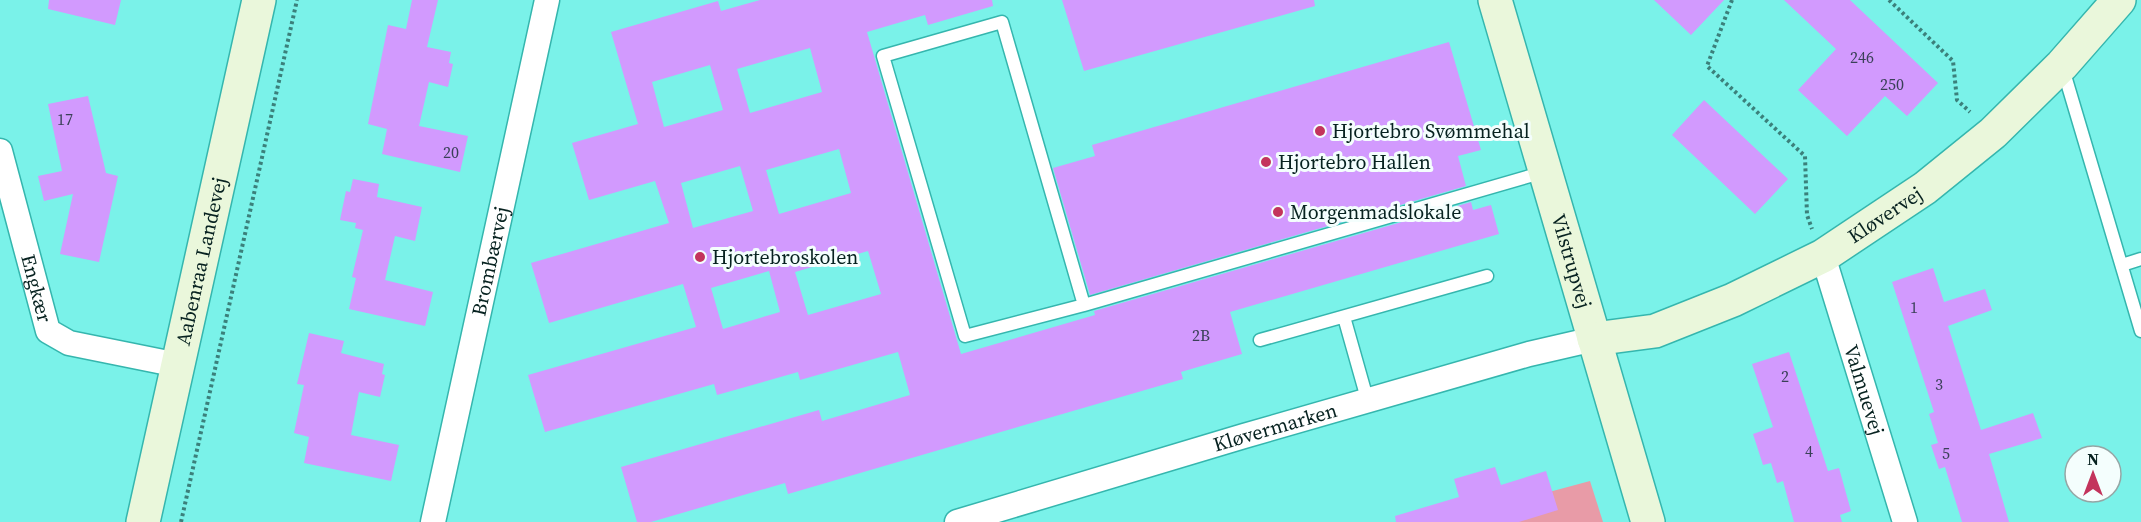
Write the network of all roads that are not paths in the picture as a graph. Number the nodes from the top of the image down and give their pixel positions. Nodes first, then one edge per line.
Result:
1 (259, 0) edge
2 (547, 0) edge
3 (1495, 0) edge
4 (2119, 0) edge
5 (2062, 65) junction
6 (0, 151) edge
7 (1545, 171) junction
8 (1823, 256) junction
9 (2141, 259) edge
10 (2122, 265) junction
11 (1487, 276) dead end
12 (1083, 305) junction
13 (1344, 317) junction
14 (2141, 331) edge
15 (1594, 339) junction
16 (1260, 340) dead end
17 (178, 364) junction
18 (1368, 402) junction
19 (143, 522) edge
20 (433, 522) edge
21 (957, 522) edge
22 (1648, 522) edge
23 (1905, 522) edge

1 - 17 street, Aabenraa Landevej
2 - 20 street, Brombærvej
3 - 7 street, Vilstrupvej
4 - 5 street, Kløvervej
5 - 8 street, Kløvervej
5 - 10 lane
6 - 17 street, Engkær
7 - 12 lane
7 - 15 street, Vilstrupvej
8 - 15 street, Kløvervej
8 - 23 street, Valmuevej
9 - 10 lane
10 - 14 lane
11 - 13 lane
12 - 12 lane
13 - 16 lane
13 - 18 lane
15 - 18 street, Kløvermarken
15 - 22 street, Vilstrupvej
17 - 19 street, Aabenraa Landevej
18 - 21 street, Kløvermarken

